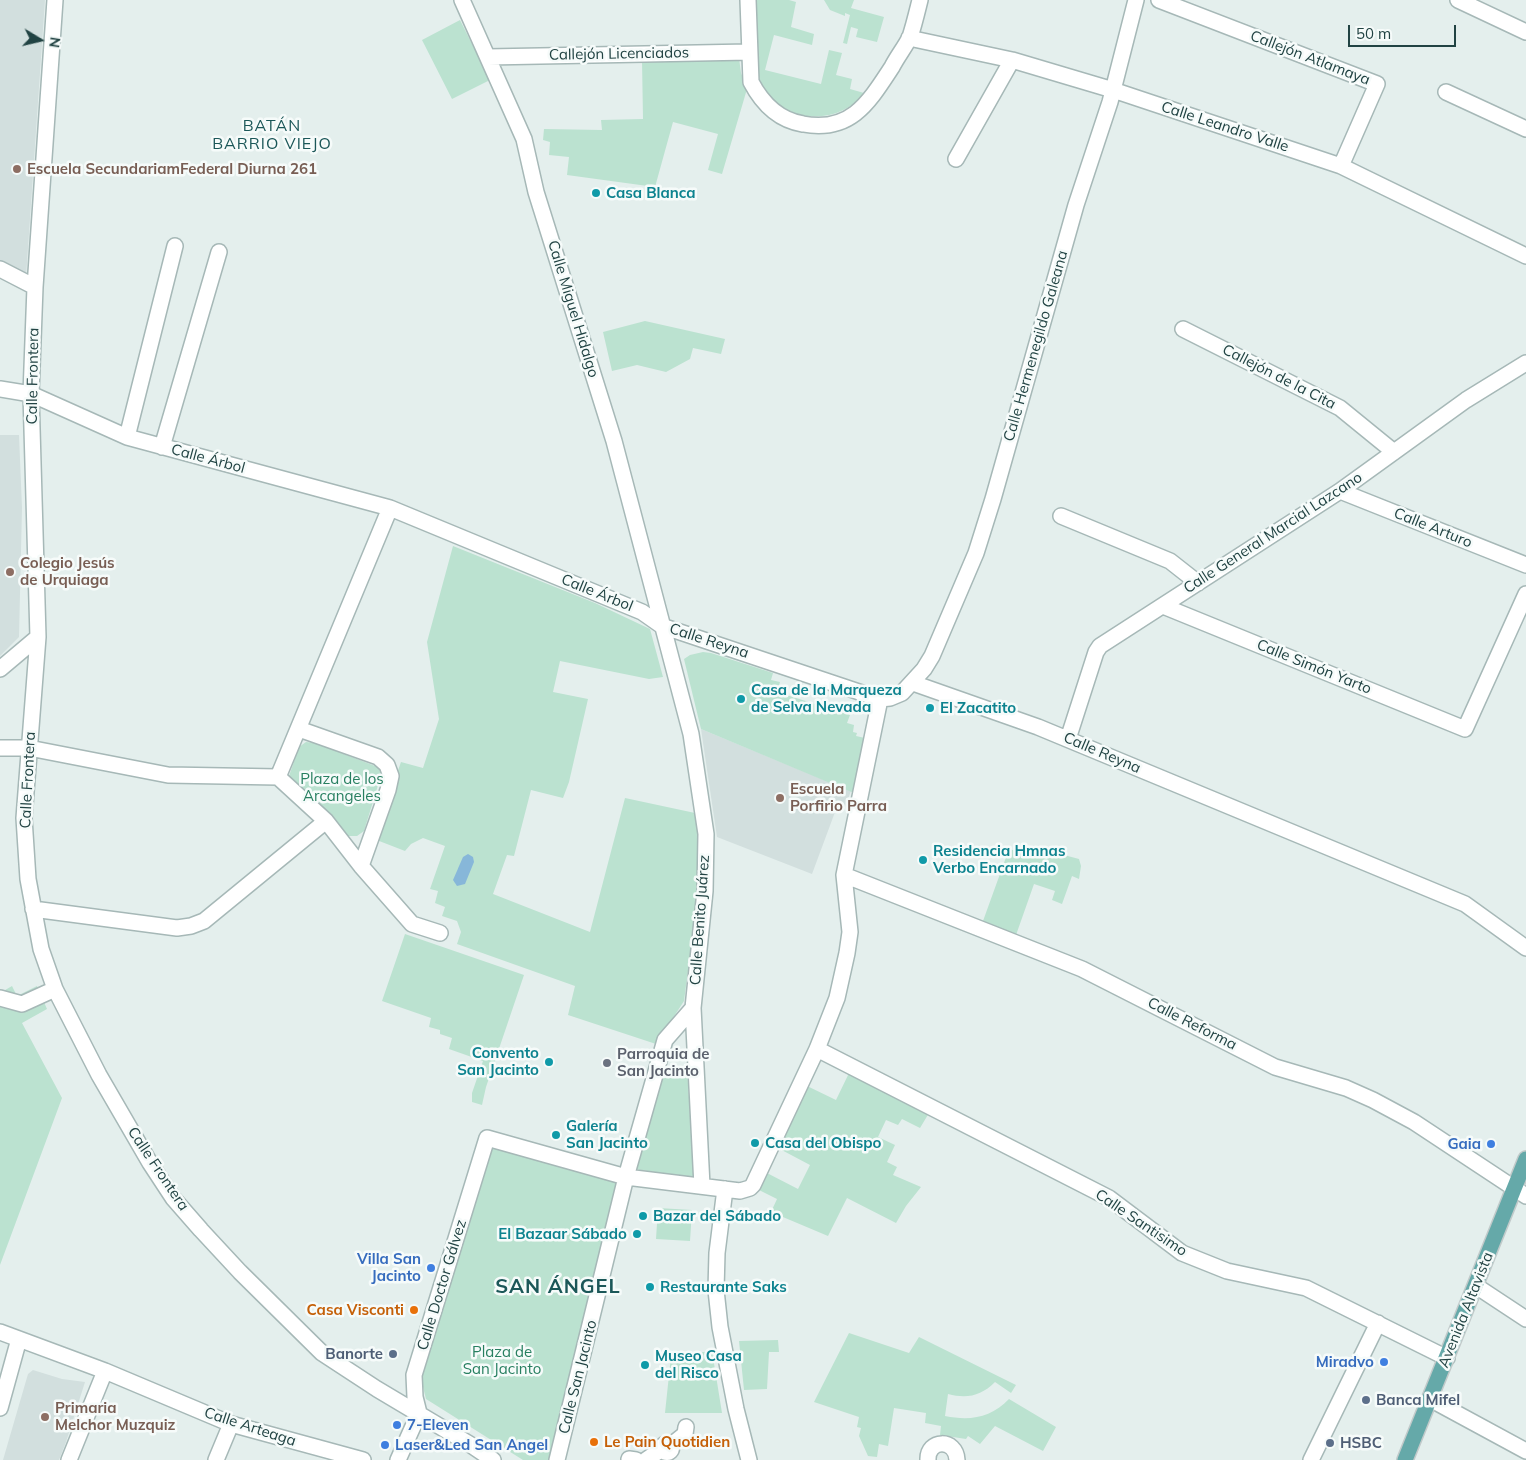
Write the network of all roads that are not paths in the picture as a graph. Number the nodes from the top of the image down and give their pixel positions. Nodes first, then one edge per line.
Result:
1 (55, 0) edge
2 (462, 0) edge
3 (748, 0) edge
4 (920, 0) edge
5 (1136, 0) edge
6 (1159, 0) edge
7 (1458, 0) edge
8 (1526, 32) edge
9 (909, 38) junction
10 (749, 52) junction
11 (488, 56) junction
12 (1012, 60) junction
13 (1113, 90) junction
14 (1446, 92) dead end
15 (1526, 129) edge
16 (956, 159) dead end
17 (1341, 166) junction
18 (176, 246) dead end
19 (219, 252) dead end
20 (1526, 256) edge
21 (0, 269) edge
22 (35, 287) junction
23 (1183, 329) dead end
24 (1526, 363) edge
25 (0, 389) edge
26 (31, 394) junction
27 (127, 437) junction
28 (162, 447) junction
29 (1394, 452) junction
30 (1340, 491) junction
31 (390, 508) junction
32 (1061, 516) dead end
33 (1526, 565) edge
34 (1198, 583) junction
35 (1526, 594) edge
36 (1163, 606) junction
37 (662, 626) junction
38 (38, 637) junction
39 (0, 669) edge
40 (913, 683) junction
41 (880, 699) junction
42 (299, 729) junction
43 (1068, 739) junction
44 (0, 748) edge
45 (30, 748) junction
46 (278, 776) junction
47 (326, 821) junction
48 (361, 866) junction
49 (844, 875) junction
50 (33, 909) junction
51 (440, 933) dead end
52 (1526, 948) edge
53 (55, 989) junction
54 (0, 998) edge
55 (693, 1008) junction
56 (817, 1049) junction
57 (1526, 1159) edge
58 (626, 1177) junction
59 (702, 1186) junction
60 (725, 1189) junction
61 (1520, 1192) edge
62 (1476, 1286) junction
63 (1526, 1319) edge
64 (1378, 1323) junction
65 (0, 1332) edge
66 (19, 1338) junction
67 (1447, 1358) junction
68 (105, 1371) junction
69 (1430, 1399) junction
70 (0, 1408) edge
71 (419, 1414) junction
72 (231, 1424) junction
73 (686, 1427) dead end
74 (1526, 1451) edge
75 (924, 1459) edge
76 (69, 1460) edge
77 (216, 1460) edge
78 (363, 1460) edge
79 (398, 1460) edge
80 (493, 1460) edge
81 (557, 1460) edge
82 (629, 1460) edge
83 (636, 1460) edge
84 (646, 1460) edge
85 (749, 1460) edge
86 (957, 1460) edge
87 (1311, 1460) edge
88 (1404, 1460) edge

1 - 22 street, Calle Frontera
2 - 11 street, Calle Miguel Hidalgo
3 - 10 street
4 - 9 street
5 - 13 street, Calle Hermenegildo Galeana
6 - 17 street, Callejón Atlamaya
7 - 8 street
9 - 10 street
9 - 12 street, Calle Leandro Valle
10 - 11 street, Callejón Licenciados
11 - 37 street, Calle Miguel Hidalgo
12 - 13 street, Calle Leandro Valle
12 - 16 street
13 - 17 street, Calle Leandro Valle
13 - 40 street, Calle Hermenegildo Galeana
14 - 15 street
17 - 20 street, Calle Leandro Valle
18 - 27 street
19 - 28 street
21 - 22 street
22 - 26 street, Calle Frontera
23 - 29 street, Callejón de la Cita
24 - 29 street, Calle General Marcial Lazcano
25 - 26 street, Calle Árbol
26 - 27 street, Calle Árbol
26 - 38 street, Calle Frontera
27 - 28 street, Calle Árbol
28 - 31 street, Calle Árbol
29 - 30 street, Calle General Marcial Lazcano
30 - 33 street, Calle Arturo
30 - 34 street, Calle General Marcial Lazcano
31 - 37 street, Calle Árbol
31 - 42 street
32 - 34 street
34 - 36 street, Calle General Marcial Lazcano
35 - 36 street, Calle Simón Yarto
36 - 43 street, Calle General Marcial Lazcano
37 - 41 street, Calle Reyna
37 - 55 street, Calle Benito Juárez
38 - 39 street
38 - 45 street, Calle Frontera
40 - 41 street
40 - 43 street, Calle Reyna
41 - 49 street
42 - 46 street
42 - 48 street
43 - 52 street, Calle Reyna
44 - 45 street
45 - 46 street
45 - 50 street, Calle Frontera
46 - 47 street
47 - 48 street
47 - 50 street
48 - 51 street
49 - 56 street
49 - 61 street, Calle Reforma
50 - 53 street, Calle Frontera
53 - 54 street
53 - 71 street, Calle Frontera
55 - 58 street
55 - 59 street, Calle Benito Juárez
56 - 60 street
56 - 64 street, Calle Santisimo
57 - 61 main road, Avenida Altavista
58 - 59 street
58 - 71 street, Calle Doctor Gálvez
58 - 81 street, Calle San Jacinto
59 - 60 street
60 - 85 street
61 - 62 main road, Avenida Altavista
62 - 63 street
62 - 67 main road, Avenida Altavista
64 - 67 street, Calle Santisimo
64 - 87 street
65 - 66 street, Calle Arteaga
66 - 68 street, Calle Arteaga
66 - 70 street
67 - 69 main road, Avenida Altavista
68 - 72 street, Calle Arteaga
68 - 76 street
69 - 74 street
69 - 88 main road, Avenida Altavista
71 - 79 street
71 - 80 street, Calle Frontera
72 - 77 street
72 - 78 street, Calle Arteaga
73 - 84 street
75 - 86 street
82 - 83 street

